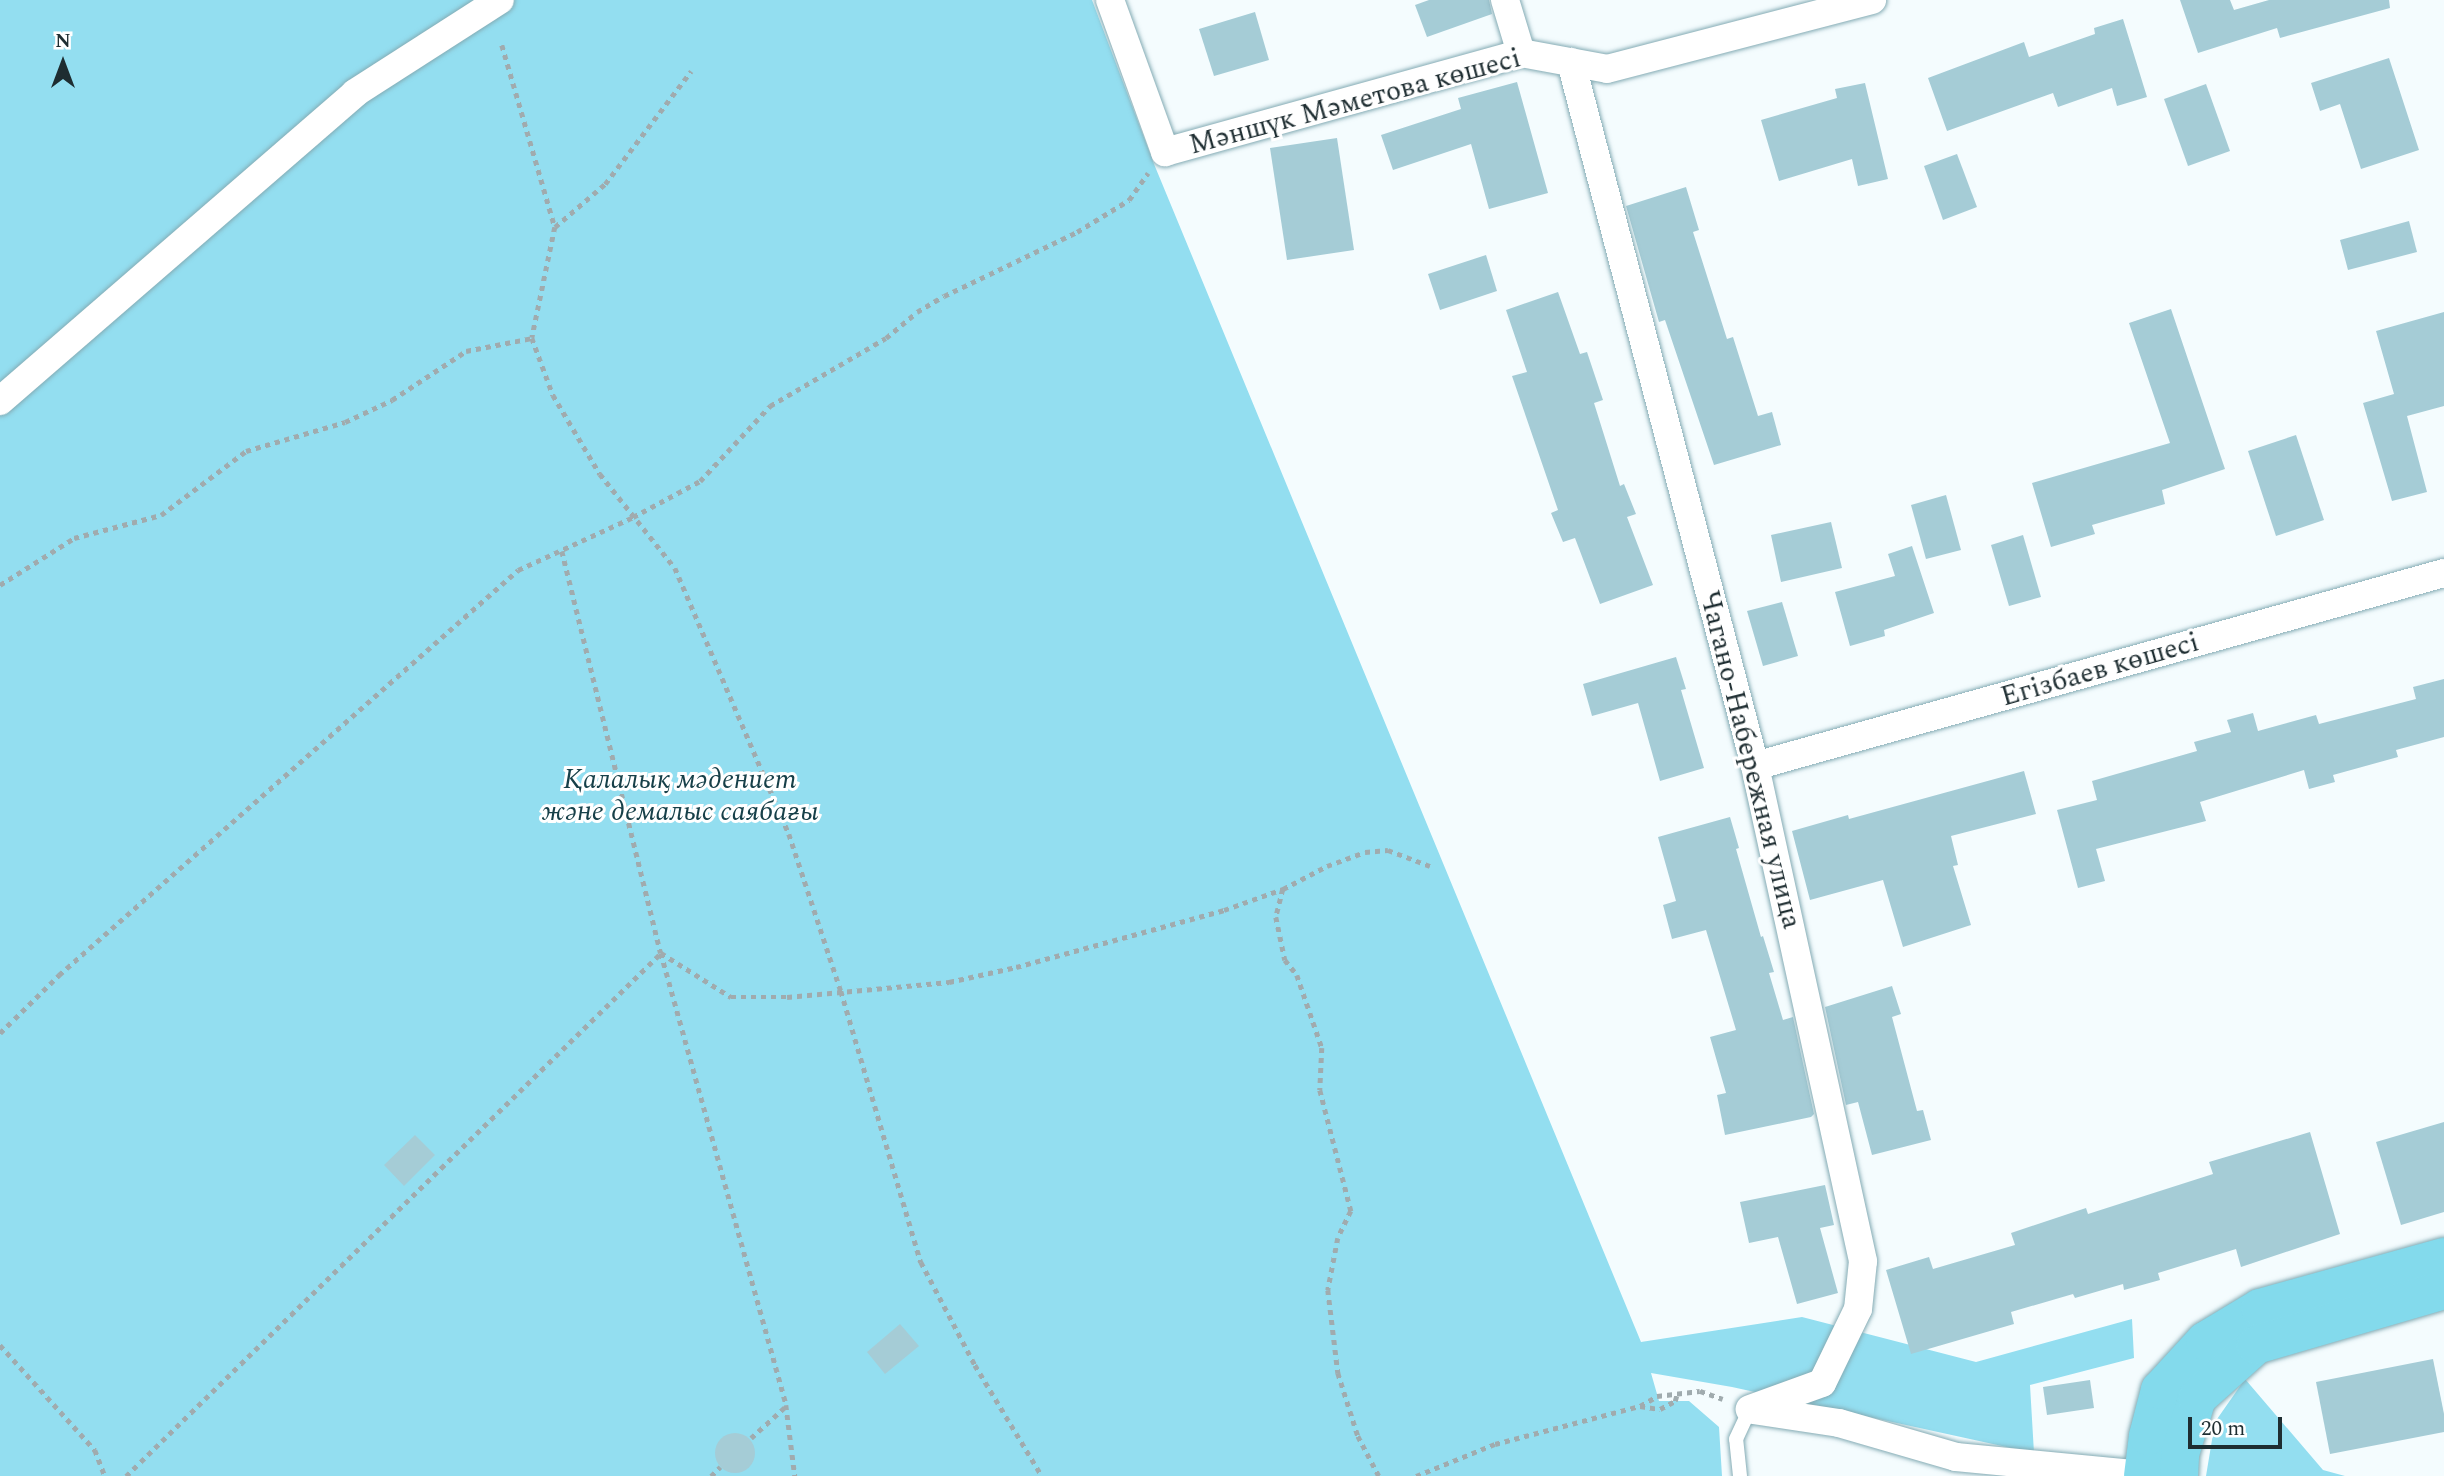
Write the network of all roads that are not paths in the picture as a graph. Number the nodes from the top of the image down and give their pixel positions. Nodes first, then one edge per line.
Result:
1 (500, 0) edge
2 (1110, 0) edge
3 (1505, 0) edge
4 (1872, 0) edge
5 (1521, 53) junction
6 (1571, 62) junction
7 (0, 401) edge
8 (2444, 573) edge
9 (1755, 766) junction
10 (2444, 1257) edge
11 (2444, 1290) edge
12 (1750, 1409) junction
13 (1740, 1476) edge
14 (2143, 1476) edge
15 (2179, 1476) edge

1 - 7 street
2 - 5 street, Мәншүк Мәметова көшесі
3 - 5 street
4 - 6 street, Мәншүк Мәметова көшесі
5 - 6 street, Мәншүк Мәметова көшесі
6 - 9 street, Чагано-Набережная улица
8 - 9 street, Егізбаев көшесі
9 - 12 street, Чагано-Набережная улица
10 - 14 main road
11 - 15 main road
12 - 13 lane
12 - 14 street

